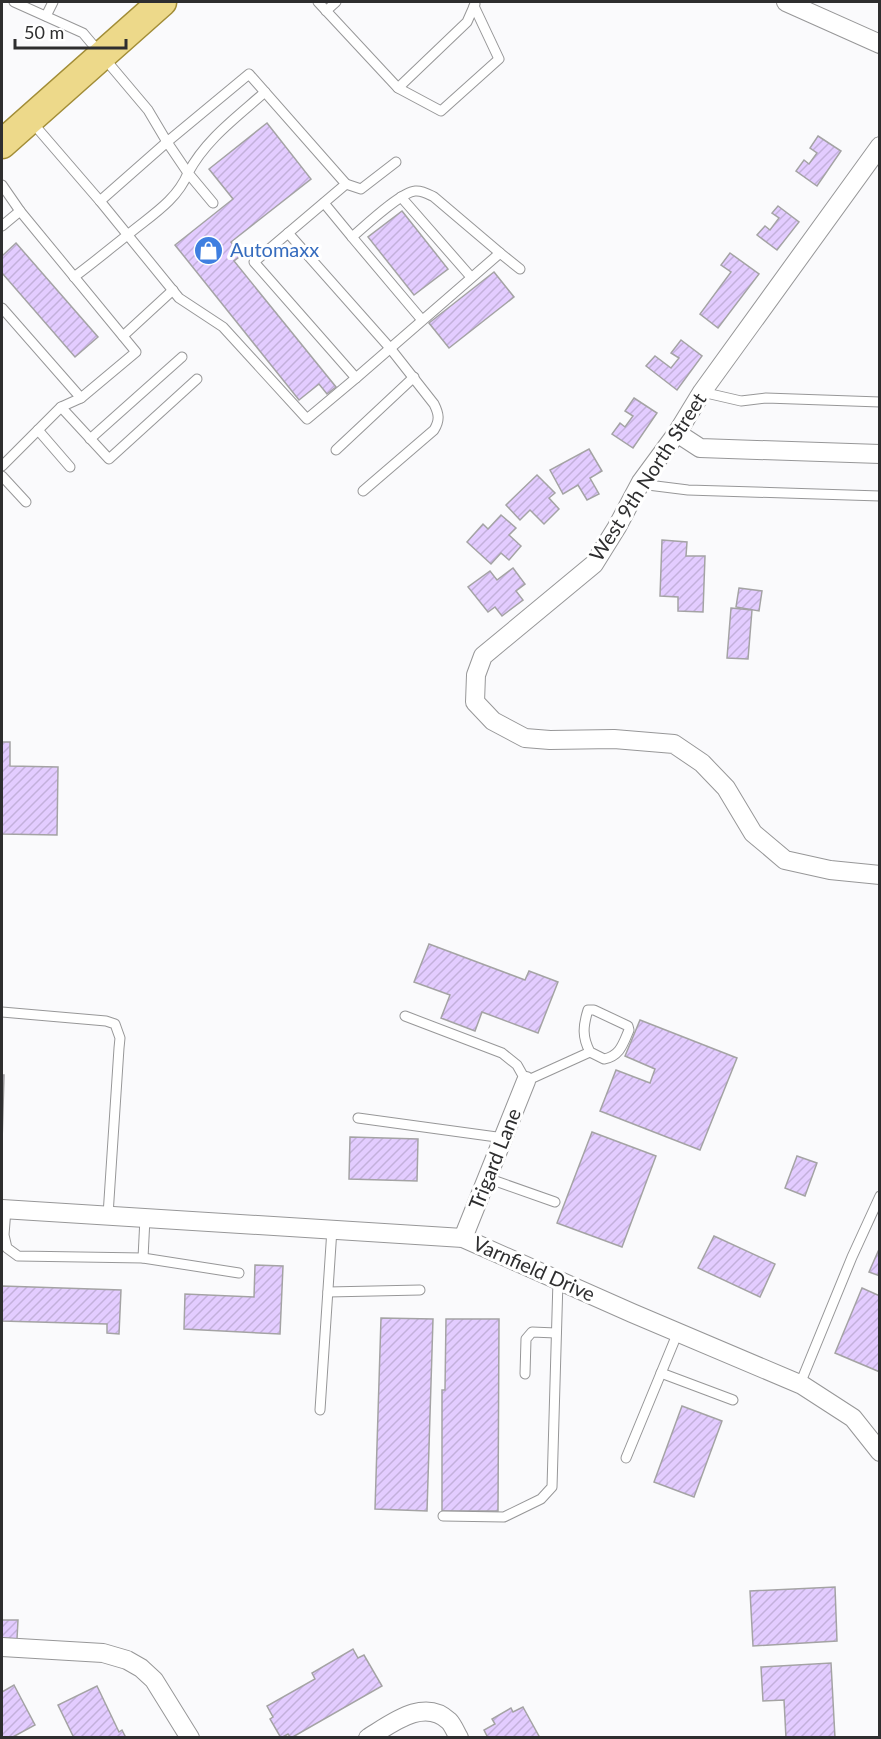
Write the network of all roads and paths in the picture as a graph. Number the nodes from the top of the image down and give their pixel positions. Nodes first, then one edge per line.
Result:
1 (14, 2) edge
2 (53, 2) edge
3 (162, 2) edge
4 (318, 2) edge
5 (336, 2) edge
6 (786, 2) edge
7 (475, 4) edge
8 (326, 11) junction
9 (46, 16) junction
10 (879, 44) edge
11 (102, 55) junction
12 (398, 88) junction
13 (265, 92) junction
14 (29, 119) junction
15 (167, 142) junction
16 (2, 144) edge
17 (879, 146) edge
18 (396, 162) dead end
19 (188, 173) junction
20 (346, 184) junction
21 (2, 185) edge
22 (401, 197) junction
23 (100, 201) junction
24 (213, 203) dead end
25 (324, 203) junction
26 (20, 211) junction
27 (2, 226) edge
28 (288, 233) junction
29 (128, 235) junction
30 (352, 237) junction
31 (500, 253) junction
32 (520, 269) dead end
33 (74, 277) junction
34 (471, 277) junction
35 (173, 290) junction
36 (2, 308) edge
37 (423, 320) junction
38 (123, 336) junction
39 (390, 348) junction
40 (182, 357) dead end
41 (414, 377) junction
42 (356, 378) junction
43 (197, 379) dead end
44 (702, 392) junction
45 (81, 398) junction
46 (879, 402) edge
47 (62, 407) junction
48 (38, 430) junction
49 (677, 434) junction
50 (90, 439) junction
51 (336, 450) dead end
52 (879, 454) edge
53 (2, 466) edge
54 (70, 467) dead end
55 (2, 476) edge
56 (640, 484) junction
57 (363, 491) dead end
58 (879, 496) edge
59 (26, 502) dead end
60 (879, 875) edge
61 (2, 1012) edge
62 (405, 1016) dead end
63 (590, 1052) junction
64 (526, 1081) junction
65 (358, 1118) dead end
66 (504, 1138) junction
67 (487, 1178) junction
68 (879, 1196) edge
69 (555, 1202) dead end
70 (4, 1209) edge
71 (108, 1215) junction
72 (145, 1218) junction
73 (332, 1229) junction
74 (463, 1238) junction
75 (143, 1258) junction
76 (239, 1273) dead end
77 (558, 1280) junction
78 (420, 1290) dead end
79 (328, 1292) junction
80 (678, 1332) junction
81 (556, 1333) junction
82 (661, 1373) junction
83 (525, 1374) dead end
84 (800, 1384) junction
85 (733, 1400) dead end
86 (320, 1410) dead end
87 (879, 1452) edge
88 (626, 1458) dead end
89 (442, 1516) dead end
90 (2, 1647) edge
91 (190, 1737) edge
92 (368, 1737) edge
93 (459, 1737) edge

1 - 9 lane
2 - 9 lane
3 - 11 main road
4 - 8 lane
5 - 8 lane
6 - 10 street
7 - 12 lane
7 - 12 lane
8 - 12 lane
9 - 11 lane
11 - 14 main road
11 - 15 lane
13 - 15 lane
13 - 19 lane
13 - 20 lane
14 - 16 main road
14 - 23 lane
15 - 19 lane
15 - 23 lane
17 - 44 street, West 9th North Street
18 - 20 lane
19 - 24 lane
19 - 29 lane
20 - 25 lane
21 - 26 lane
22 - 30 lane
22 - 31 lane
22 - 34 lane
23 - 29 lane
25 - 28 lane
25 - 30 lane
26 - 27 lane
26 - 33 lane
28 - 39 lane
28 - 42 lane
29 - 33 lane
29 - 35 lane
30 - 37 lane
31 - 32 lane
31 - 34 lane
33 - 38 lane
34 - 37 lane
35 - 38 lane
35 - 42 lane
36 - 45 lane
37 - 39 lane
38 - 45 lane
39 - 41 lane
39 - 42 lane
40 - 50 lane
41 - 51 lane
41 - 57 lane
43 - 50 lane
44 - 46 lane
44 - 49 street, West 9th North Street
45 - 47 lane
47 - 48 lane
47 - 50 lane
48 - 53 lane
48 - 54 lane
49 - 52 street
49 - 56 street, West 9th North Street
55 - 59 lane
56 - 58 lane
56 - 60 street, West 9th North Street
61 - 71 lane
62 - 64 lane
63 - 63 lane
63 - 64 lane
64 - 66 street, Trigard Lane
65 - 66 lane
66 - 67 street, Trigard Lane
67 - 69 lane
67 - 74 street, Trigard Lane
68 - 84 lane
70 - 71 street, Varnfield Drive
70 - 75 lane
71 - 72 street, Varnfield Drive
72 - 73 street, Varnfield Drive
72 - 75 lane
73 - 74 street, Varnfield Drive
73 - 79 lane
74 - 77 street, Varnfield Drive
75 - 76 lane
77 - 80 street, Varnfield Drive
77 - 81 lane
78 - 79 lane
79 - 86 lane
80 - 82 lane
80 - 84 street, Varnfield Drive
81 - 83 lane
81 - 89 lane
82 - 85 lane
82 - 88 lane
84 - 87 street, Varnfield Drive
90 - 91 street
92 - 93 street

